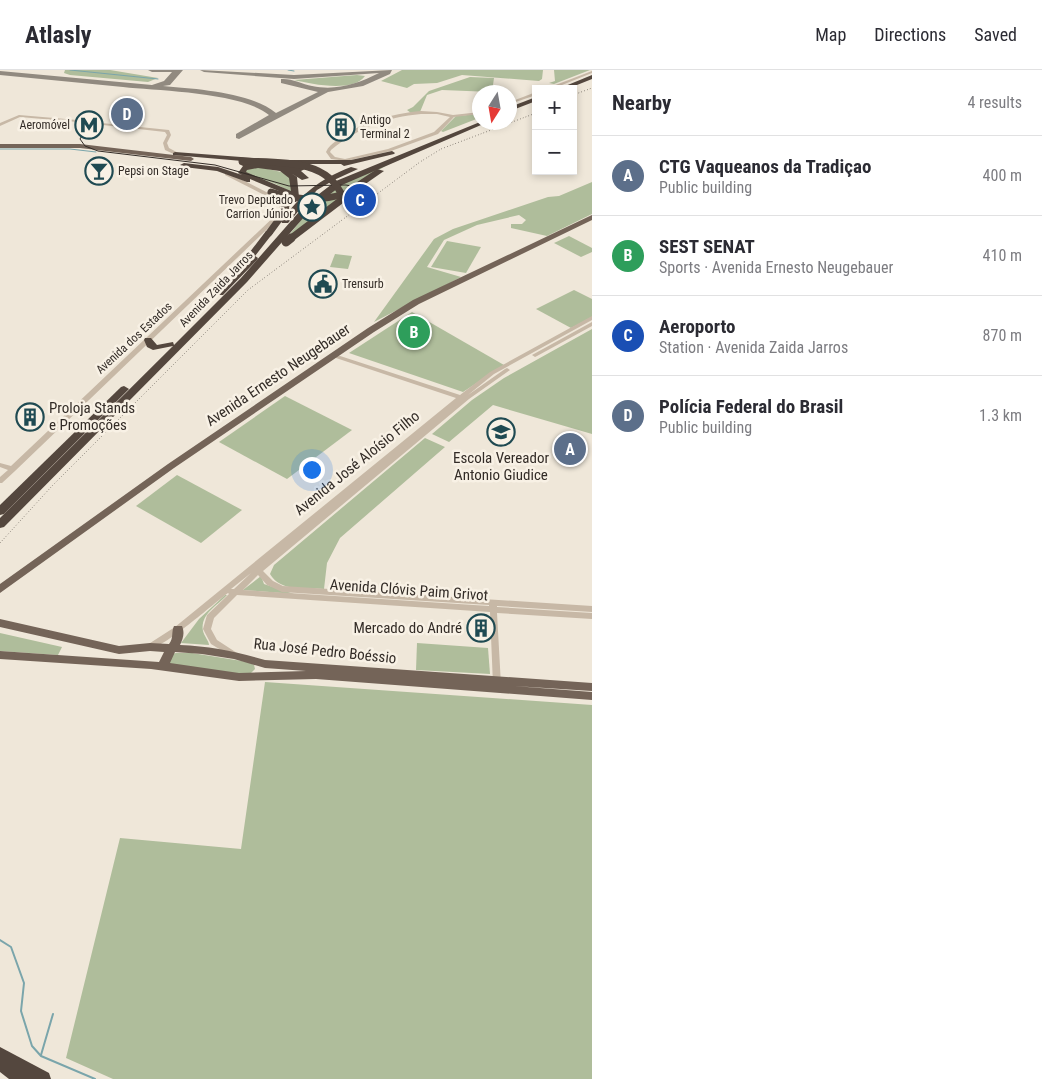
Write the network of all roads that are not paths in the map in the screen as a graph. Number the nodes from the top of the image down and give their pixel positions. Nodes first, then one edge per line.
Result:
1 (592, 72) edge
2 (592, 77) edge
3 (592, 81) edge
4 (558, 85) edge
5 (571, 85) edge
6 (577, 87) edge
7 (532, 95) edge
8 (517, 100) edge
9 (532, 101) edge
10 (532, 105) edge
11 (517, 106) edge
12 (517, 110) edge
13 (472, 114) edge
14 (453, 116) junction
15 (472, 124) edge
16 (0, 125) edge
17 (472, 128) edge
18 (446, 139) junction
19 (0, 146) edge
20 (413, 147) junction
21 (388, 150) junction
22 (0, 152) edge
23 (174, 152) joint
24 (194, 158) junction
25 (302, 160) dead end
26 (367, 160) junction
27 (350, 161) junction
28 (184, 165) junction
29 (259, 166) junction
30 (278, 168) junction
31 (388, 173) dead end
32 (243, 178) junction
33 (305, 178) dead end
34 (358, 185) junction
35 (270, 192) junction
36 (283, 211) junction
37 (592, 218) edge
38 (241, 277) junction
39 (592, 318) edge
40 (592, 324) edge
41 (150, 344) junction
42 (170, 344) junction
43 (140, 348) joint
44 (335, 354) junction
45 (464, 396) junction
46 (0, 464) edge
47 (0, 470) edge
48 (11, 471) junction
49 (0, 481) edge
50 (0, 511) edge
51 (0, 524) edge
52 (255, 568) junction
53 (226, 588) junction
54 (0, 589) edge
55 (234, 593) junction
56 (493, 606) junction
57 (592, 609) edge
58 (592, 616) edge
59 (0, 623) edge
60 (178, 629) junction
61 (150, 647) junction
62 (173, 648) junction
63 (0, 655) edge
64 (234, 655) junction
65 (261, 663) junction
66 (164, 666) junction
67 (251, 678) junction
68 (269, 678) junction
69 (497, 685) junction
70 (592, 687) edge
71 (592, 696) edge
72 (0, 1055) edge
73 (0, 1062) edge
74 (23, 1079) edge
75 (43, 1079) edge

1 - 4 street
2 - 5 highway
3 - 6 highway
7 - 8 street
9 - 11 highway
10 - 12 highway
13 - 14 street
14 - 21 street
14 - 27 street
15 - 20 highway, Avenida Zaida Jarros
16 - 23 street
17 - 18 highway, Avenida Zaida Jarros
18 - 34 highway
18 - 38 highway, Avenida Zaida Jarros
19 - 24 main road
20 - 26 highway
20 - 38 highway, Avenida Zaida Jarros
21 - 26 highway
21 - 27 street
22 - 28 main road
23 - 24 highway
24 - 27 highway
24 - 29 highway
24 - 38 highway, bridge
25 - 27 street
26 - 27 highway
27 - 30 highway
28 - 32 highway
28 - 36 street
29 - 30 highway
29 - 32 highway
29 - 36 highway
30 - 33 highway
30 - 36 highway
31 - 34 highway
32 - 35 highway
34 - 35 highway, bridge
35 - 38 highway, bridge
36 - 41 street, Avenida dos Estados
37 - 44 main road, Avenida Ernesto Neugebauer
38 - 42 highway, Avenida Zaida Jarros
38 - 51 highway, Avenida Zaida Jarros
39 - 45 street, Avenida José Aloísio Filho
40 - 45 street, Avenida José Aloísio Filho
41 - 42 highway
41 - 43 highway
42 - 50 highway, Avenida Zaida Jarros
43 - 48 street, Avenida dos Estados
44 - 45 street
44 - 54 main road, Avenida Ernesto Neugebauer
45 - 52 street, Avenida José Aloísio Filho
46 - 48 street
47 - 48 street
48 - 49 street, Avenida dos Estados
52 - 53 street, Avenida José Aloísio Filho
52 - 55 street, Avenida José Aloísio Filho
52 - 56 street, Avenida Clóvis Paim Grivot
53 - 55 street, Avenida Clóvis Paim Grivot
53 - 60 street, Avenida José Aloísio Filho
55 - 56 street, Avenida Clóvis Paim Grivot
55 - 64 street, Avenida José Aloísio Filho
56 - 57 street, Avenida Clóvis Paim Grivot
56 - 58 street, Avenida Clóvis Paim Grivot
56 - 69 street
59 - 61 main road, Rua José Pedro Boéssio
60 - 61 street, Avenida José Aloísio Filho
60 - 62 main road
61 - 62 main road, Rua José Pedro Boéssio
62 - 64 main road, Rua José Pedro Boéssio
62 - 66 main road
63 - 66 main road, Rua José Pedro Boéssio
64 - 65 main road, Rua José Pedro Boéssio
65 - 67 main road
65 - 68 main road
65 - 69 main road, Rua José Pedro Boéssio
66 - 67 main road, Rua José Pedro Boéssio
67 - 68 main road, Rua José Pedro Boéssio
68 - 69 main road, Rua José Pedro Boéssio
69 - 70 main road, Rua José Pedro Boéssio
69 - 71 main road, Rua José Pedro Boéssio
72 - 75 highway
73 - 74 highway

